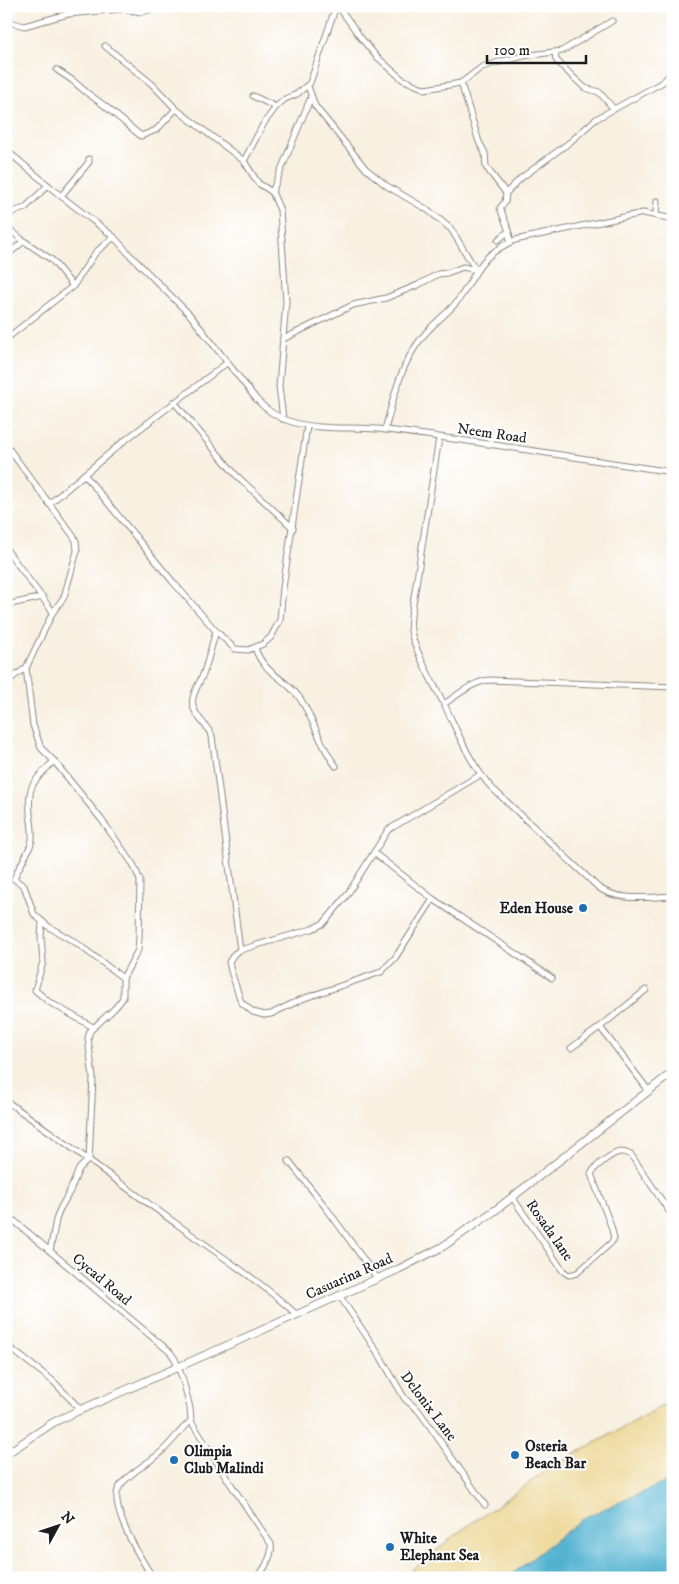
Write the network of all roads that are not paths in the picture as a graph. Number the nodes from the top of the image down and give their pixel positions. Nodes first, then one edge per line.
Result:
1 (64, 6) edge
2 (162, 6) edge
3 (337, 6) edge
4 (68, 14) junction
5 (6, 21) edge
6 (612, 21) dead end
7 (105, 46) dead end
8 (555, 54) junction
9 (56, 70) dead end
10 (673, 71) edge
11 (461, 83) junction
12 (308, 86) junction
13 (252, 96) dead end
14 (311, 97) junction
15 (276, 107) junction
16 (176, 109) junction
17 (614, 109) junction
18 (6, 150) edge
19 (90, 159) dead end
20 (244, 160) junction
21 (48, 184) junction
22 (272, 192) junction
23 (506, 193) junction
24 (61, 196) junction
25 (657, 202) dead end
26 (6, 214) edge
27 (656, 214) junction
28 (673, 219) edge
29 (6, 226) edge
30 (509, 231) junction
31 (114, 238) junction
32 (498, 240) dead end
33 (24, 241) junction
34 (510, 242) junction
35 (6, 256) edge
36 (476, 270) junction
37 (73, 286) junction
38 (283, 338) junction
39 (6, 339) edge
40 (228, 362) junction
41 (174, 402) junction
42 (283, 419) junction
43 (307, 426) junction
44 (385, 430) junction
45 (439, 438) junction
46 (6, 445) edge
47 (673, 472) edge
48 (84, 474) junction
49 (49, 504) junction
50 (293, 528) junction
51 (6, 549) edge
52 (43, 597) junction
53 (6, 605) edge
54 (53, 612) junction
55 (216, 631) junction
56 (256, 648) junction
57 (26, 668) junction
58 (6, 682) edge
59 (673, 687) edge
60 (444, 704) junction
61 (54, 761) junction
62 (336, 766) dead end
63 (480, 775) junction
64 (374, 853) junction
65 (673, 896) edge
66 (433, 899) junction
67 (42, 922) junction
68 (240, 950) junction
69 (123, 978) junction
70 (552, 978) dead end
71 (646, 990) dead end
72 (93, 1027) junction
73 (600, 1027) junction
74 (572, 1048) dead end
75 (673, 1072) edge
76 (648, 1091) junction
77 (6, 1101) edge
78 (89, 1159) junction
79 (289, 1161) dead end
80 (512, 1197) junction
81 (6, 1214) edge
82 (673, 1217) edge
83 (50, 1251) junction
84 (377, 1278) junction
85 (339, 1295) junction
86 (296, 1314) junction
87 (6, 1346) edge
88 (178, 1367) junction
89 (81, 1410) junction
90 (191, 1421) junction
91 (6, 1454) edge
92 (485, 1505) dead end
93 (153, 1578) edge
94 (256, 1578) edge

1 - 4 street
2 - 4 street
3 - 11 street
3 - 12 street
4 - 5 street
6 - 8 street
7 - 16 street
8 - 11 street
8 - 17 street
9 - 16 street
10 - 17 street
11 - 23 street
12 - 14 street
12 - 15 street
13 - 15 street
14 - 22 street
14 - 36 street
15 - 20 street
16 - 20 street
17 - 23 street
18 - 21 street, Neem Road
19 - 24 street
20 - 22 street
21 - 24 street, Neem Road
21 - 26 street
22 - 38 street
23 - 30 street
24 - 31 street, Neem Road
25 - 27 street
27 - 28 street
27 - 34 street
29 - 33 street
30 - 32 street
30 - 34 street
31 - 37 street
31 - 40 street, Neem Road
33 - 35 street
33 - 37 street
34 - 36 street
36 - 38 street
36 - 44 street
37 - 39 street
38 - 42 street
40 - 41 street
40 - 42 street, Neem Road
41 - 48 street
41 - 50 street
42 - 43 street, Neem Road
43 - 44 street, Neem Road
43 - 50 street
44 - 45 street, Neem Road
45 - 47 street, Neem Road
45 - 60 street
46 - 49 street
48 - 49 street
48 - 55 street
49 - 54 street
50 - 56 street
51 - 52 street
52 - 53 street
52 - 54 street
54 - 57 street
55 - 56 street
55 - 68 street
56 - 62 street
57 - 58 street
57 - 61 street
59 - 60 street
60 - 63 street
61 - 67 street
61 - 69 street
63 - 64 street
63 - 65 street
64 - 66 street
64 - 68 street
66 - 68 street
66 - 70 street
67 - 69 street
67 - 72 street
69 - 72 street
71 - 73 street
72 - 78 street
73 - 74 street
73 - 76 street
75 - 76 street, Casuarina Road
76 - 80 street, Casuarina Road
77 - 78 street
78 - 83 street
78 - 86 street
79 - 84 street
80 - 82 street, Rosada lane
80 - 84 street, Casuarina Road
81 - 83 street, Cycad Road
83 - 88 street, Cycad Road
84 - 85 street, Casuarina Road
85 - 86 street, Casuarina Road
85 - 92 street, Delonix Lane
86 - 88 street, Casuarina Road
87 - 89 street
88 - 89 street, Casuarina Road
88 - 90 street, Cycad Road
89 - 91 street, Casuarina Road
90 - 93 street
90 - 94 street

